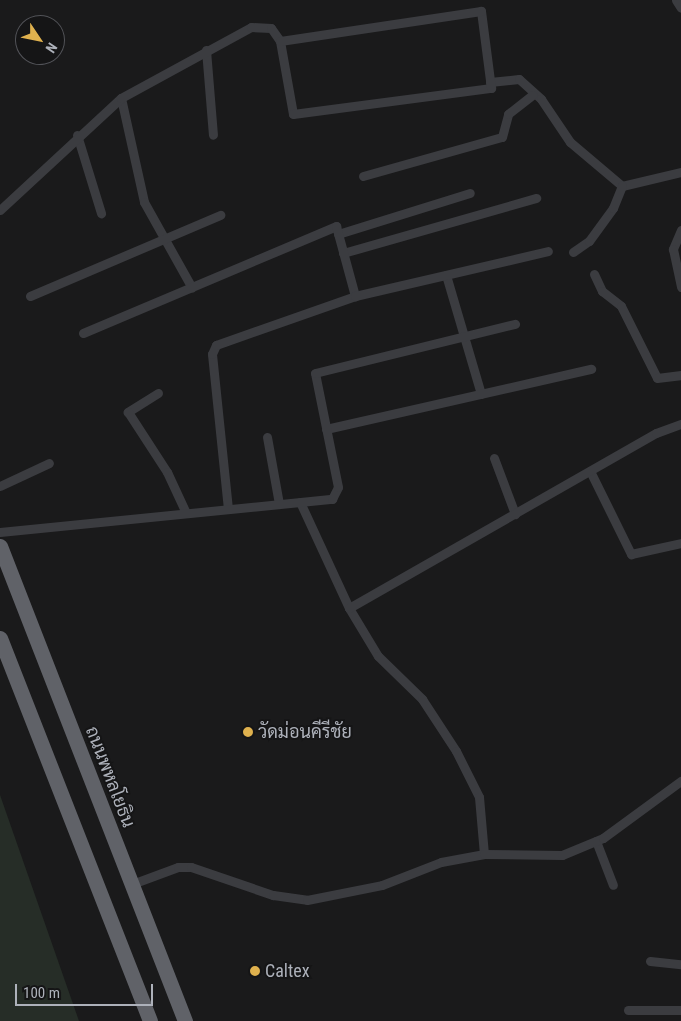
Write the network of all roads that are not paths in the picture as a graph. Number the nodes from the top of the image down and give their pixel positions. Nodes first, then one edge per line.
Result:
1 (676, 0) edge
2 (681, 8) edge
3 (280, 41) junction
4 (206, 50) junction
5 (490, 82) junction
6 (532, 95) junction
7 (121, 98) junction
8 (77, 135) junction
9 (212, 135) dead end
10 (681, 172) edge
11 (363, 176) dead end
12 (622, 186) junction
13 (470, 193) dead end
14 (536, 198) dead end
15 (0, 210) edge
16 (101, 213) dead end
17 (220, 216) dead end
18 (681, 230) edge
19 (338, 234) junction
20 (164, 239) junction
21 (548, 251) dead end
22 (573, 252) dead end
23 (343, 253) junction
24 (594, 274) dead end
25 (446, 275) junction
26 (192, 288) junction
27 (681, 288) edge
28 (30, 296) dead end
29 (355, 296) junction
30 (515, 324) dead end
31 (83, 333) dead end
32 (463, 337) junction
33 (591, 369) dead end
34 (681, 375) edge
35 (158, 393) dead end
36 (481, 394) junction
37 (681, 424) edge
38 (326, 429) junction
39 (267, 437) dead end
40 (494, 458) dead end
41 (49, 463) dead end
42 (590, 471) junction
43 (0, 486) edge
44 (300, 502) junction
45 (279, 504) junction
46 (228, 509) junction
47 (186, 513) junction
48 (515, 514) junction
49 (0, 532) edge
50 (681, 543) edge
51 (0, 546) edge
52 (4, 568) edge
53 (349, 608) junction
54 (0, 638) edge
55 (681, 780) edge
56 (596, 841) junction
57 (484, 854) junction
58 (132, 884) junction
59 (613, 885) dead end
60 (650, 961) dead end
61 (681, 964) edge
62 (628, 1010) dead end
63 (681, 1010) edge
64 (150, 1021) edge
65 (185, 1021) edge

1 - 2 street
3 - 4 street
3 - 5 street
3 - 5 street
4 - 7 street
4 - 9 street
5 - 6 street
6 - 11 street
6 - 12 street
7 - 8 street
7 - 20 street
8 - 15 street
8 - 16 street
10 - 12 street
12 - 22 street
13 - 19 street
14 - 23 street
17 - 20 street
18 - 27 street
19 - 23 street
19 - 26 street
20 - 26 street
20 - 28 street
21 - 25 street
23 - 29 street
24 - 34 street
25 - 29 street
25 - 32 street
26 - 31 street
29 - 46 street
30 - 32 street
32 - 36 street
32 - 38 street
33 - 36 street
35 - 47 street
36 - 38 street
37 - 42 street
38 - 44 street
39 - 45 street
40 - 48 street
41 - 43 street
42 - 48 street
42 - 50 street
44 - 45 street
44 - 53 street
45 - 46 street
46 - 47 street
47 - 49 street
48 - 53 street
51 - 52 highway, ถนนพหลโยธิน
52 - 58 highway, ถนนพหลโยธิน
53 - 57 street
54 - 64 highway
55 - 56 street
56 - 57 street
56 - 59 street
57 - 58 street
58 - 65 highway, ถนนพหลโยธิน
60 - 61 street
62 - 63 street

